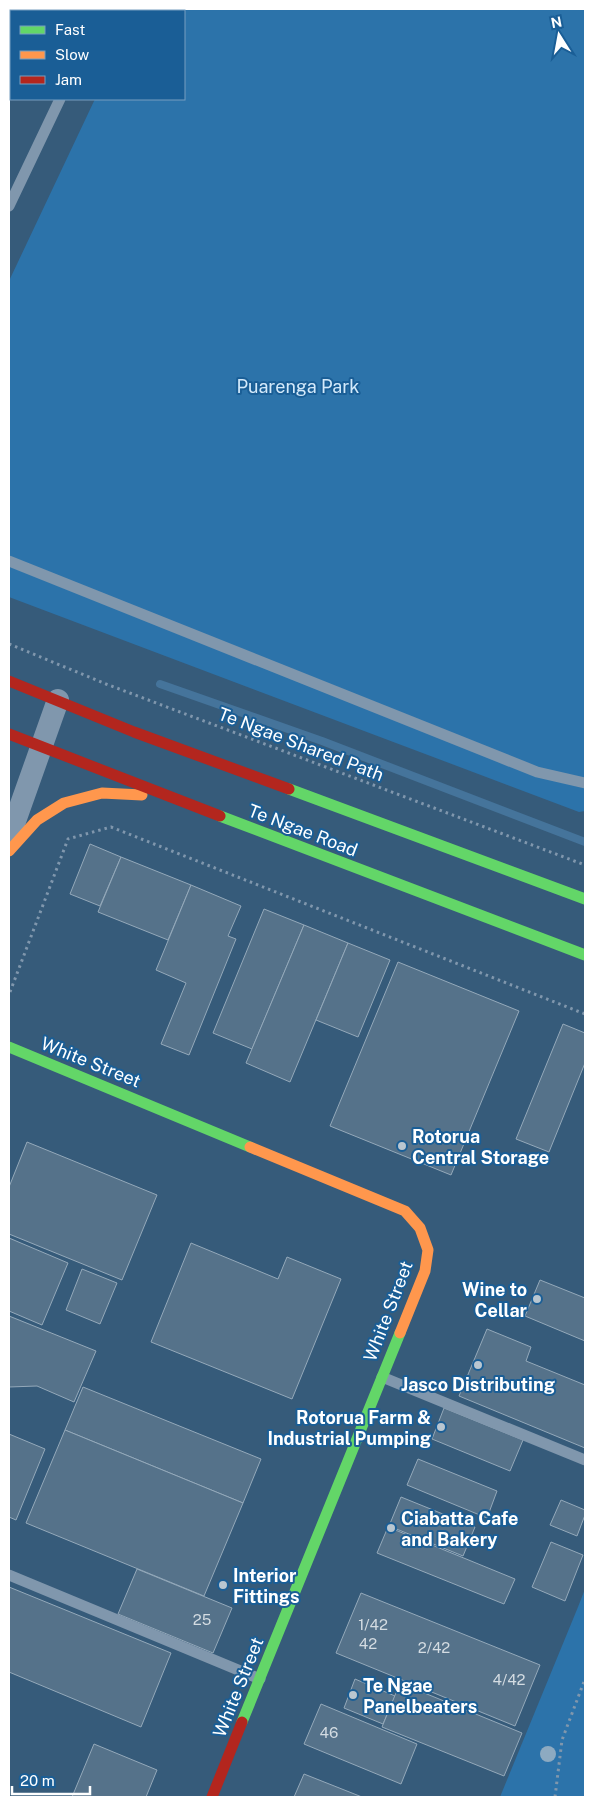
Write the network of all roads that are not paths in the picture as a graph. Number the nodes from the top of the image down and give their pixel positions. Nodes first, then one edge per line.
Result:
1 (60, 100) edge
2 (9, 206) edge
3 (9, 562) edge
4 (9, 681) edge
5 (58, 700) junction
6 (9, 734) edge
7 (41, 748) junction
8 (585, 783) edge
9 (166, 796) junction
10 (9, 838) edge
11 (9, 851) edge
12 (585, 900) edge
13 (585, 955) edge
14 (9, 1047) edge
15 (382, 1377) junction
16 (585, 1460) edge
17 (9, 1575) edge
18 (260, 1679) junction
19 (212, 1797) edge

1 - 2 lane
3 - 8 lane
4 - 5 main road, Te Ngae Road
5 - 7 street
5 - 12 main road, Te Ngae Road
6 - 7 main road, Te Ngae Road
7 - 9 main road, Te Ngae Road
7 - 10 street
9 - 11 main road
9 - 13 main road, Te Ngae Road
14 - 15 main road, White Street
15 - 16 lane
15 - 18 main road, White Street
17 - 18 lane
18 - 19 main road, White Street

